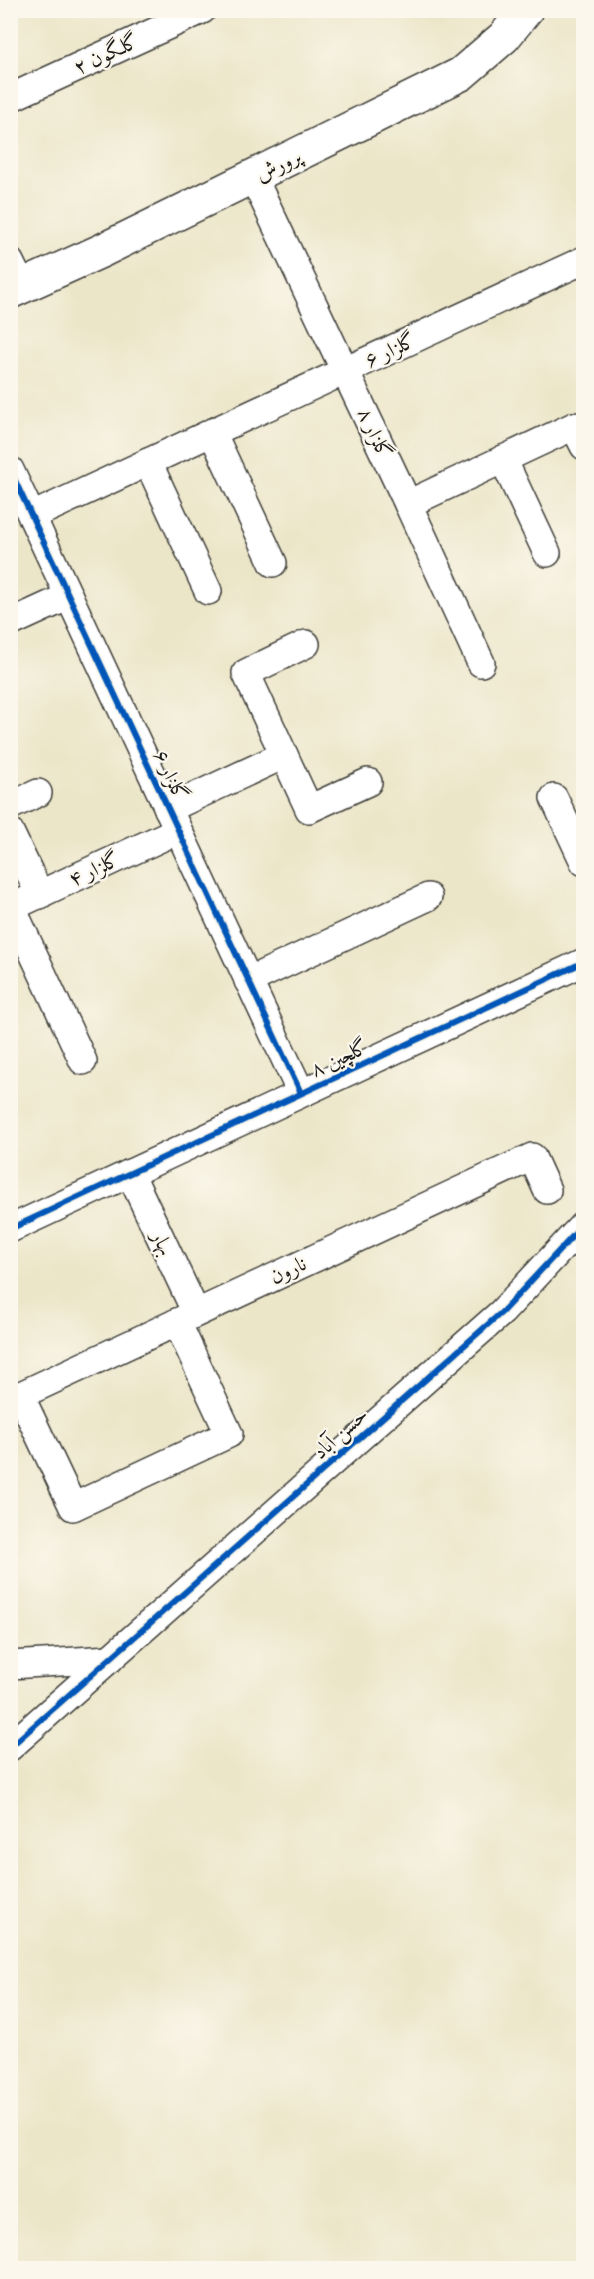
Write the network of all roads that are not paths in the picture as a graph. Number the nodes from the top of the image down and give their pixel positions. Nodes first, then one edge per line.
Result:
1 (202, 10) edge
2 (526, 10) edge
3 (10, 98) edge
4 (253, 177) junction
5 (584, 260) edge
6 (14, 280) edge
7 (345, 371) junction
8 (580, 431) edge
9 (212, 432) junction
10 (503, 459) junction
11 (148, 462) junction
12 (10, 470) edge
13 (408, 504) junction
14 (32, 516) junction
15 (547, 553) dead end
16 (273, 563) dead end
17 (208, 591) dead end
18 (69, 596) junction
19 (10, 623) edge
20 (306, 644) dead end
21 (481, 663) dead end
22 (284, 755) junction
23 (368, 782) dead end
24 (38, 793) dead end
25 (554, 798) dead end
26 (10, 806) edge
27 (173, 820) junction
28 (10, 832) edge
29 (584, 862) edge
30 (40, 895) junction
31 (429, 897) dead end
32 (11, 908) edge
33 (584, 962) edge
34 (248, 981) junction
35 (83, 1061) dead end
36 (301, 1094) junction
37 (130, 1173) junction
38 (547, 1190) dead end
39 (584, 1224) edge
40 (10, 1229) edge
41 (186, 1318) junction
42 (15, 1397) edge
43 (110, 1659) junction
44 (11, 1664) edge
45 (10, 1747) edge

1 - 3 street, گلگون ۲
2 - 4 street, پرورش
4 - 6 street, پرورش
4 - 7 street, گلزار ۸
5 - 7 street, گلزار ۶
7 - 9 street, گلزار ۶
7 - 13 street, گلزار ۸
8 - 10 street
9 - 11 street, گلزار ۶
9 - 16 street
10 - 13 street
10 - 15 street
11 - 14 street, گلزار ۶
11 - 17 street
12 - 14 street, گلزار ۶
13 - 21 street, گلزار ۸
14 - 18 street, گلزار ۶
18 - 19 street
18 - 27 street, گلزار ۶
20 - 22 street
22 - 23 street
22 - 27 street, گلزار ۴
24 - 26 street
25 - 29 street
27 - 30 street, گلزار ۴
27 - 34 street, گلزار ۶
28 - 30 street
30 - 32 street, گلزار ۴
31 - 34 street
32 - 35 street
33 - 36 street, گلچین ۸
34 - 36 street, گلزار ۶
36 - 37 street, گلچین ۸
37 - 40 street, گلچین ۸
37 - 41 street, بهار
38 - 41 street, نارون
39 - 43 street, حسن آباد
41 - 42 street, نارون
41 - 42 street, بهار
43 - 44 street
43 - 45 street, حسن آباد

